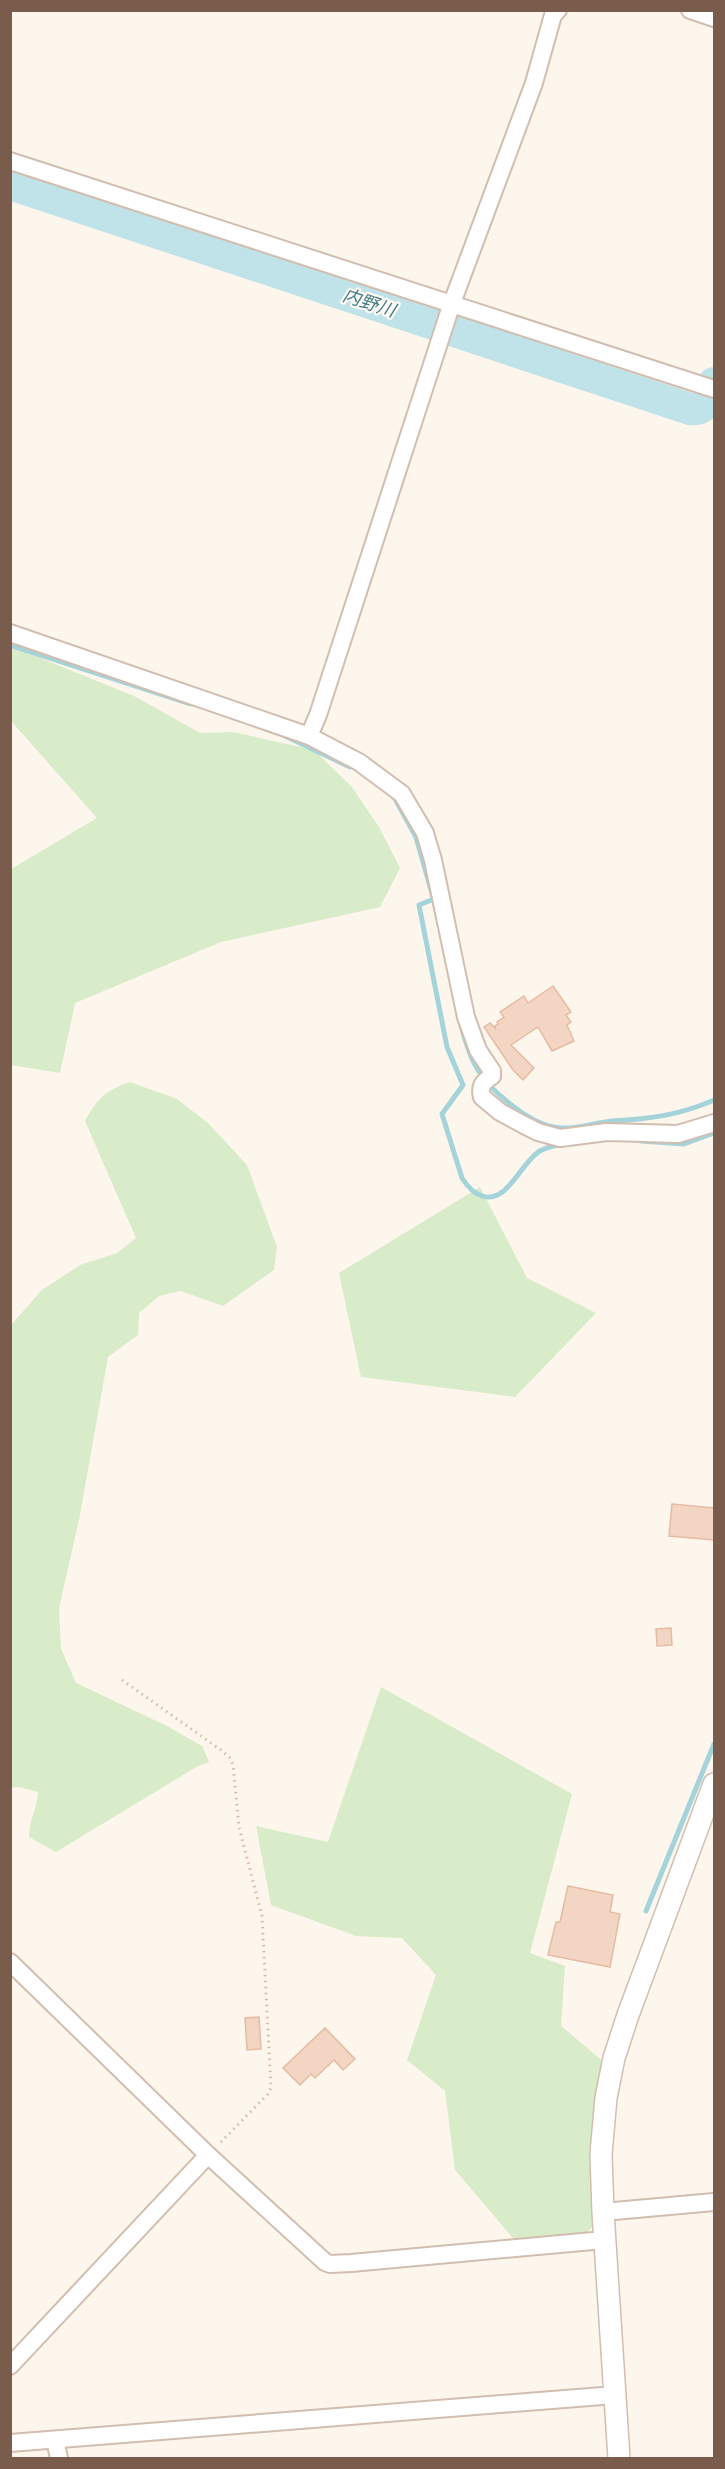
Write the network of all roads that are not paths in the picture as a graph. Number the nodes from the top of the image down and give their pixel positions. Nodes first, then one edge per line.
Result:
1 (690, 10) edge
2 (551, 12) edge
3 (714, 18) edge
4 (10, 161) edge
5 (452, 303) junction
6 (714, 389) edge
7 (10, 633) edge
8 (309, 736) junction
9 (714, 1123) edge
10 (714, 1784) edge
11 (10, 1962) edge
12 (208, 2155) junction
13 (714, 2202) edge
14 (603, 2212) junction
15 (604, 2240) junction
16 (10, 2366) edge
17 (615, 2395) junction
18 (55, 2440) junction
19 (10, 2443) edge
20 (59, 2458) edge
21 (619, 2458) edge

1 - 3 street
2 - 5 street
4 - 5 street
5 - 6 street
5 - 8 street
7 - 8 street
8 - 9 street
10 - 14 street
11 - 12 street
12 - 15 street
12 - 16 street
13 - 14 street
14 - 15 street
15 - 17 street
17 - 18 street
17 - 21 street
18 - 19 street
18 - 20 street

